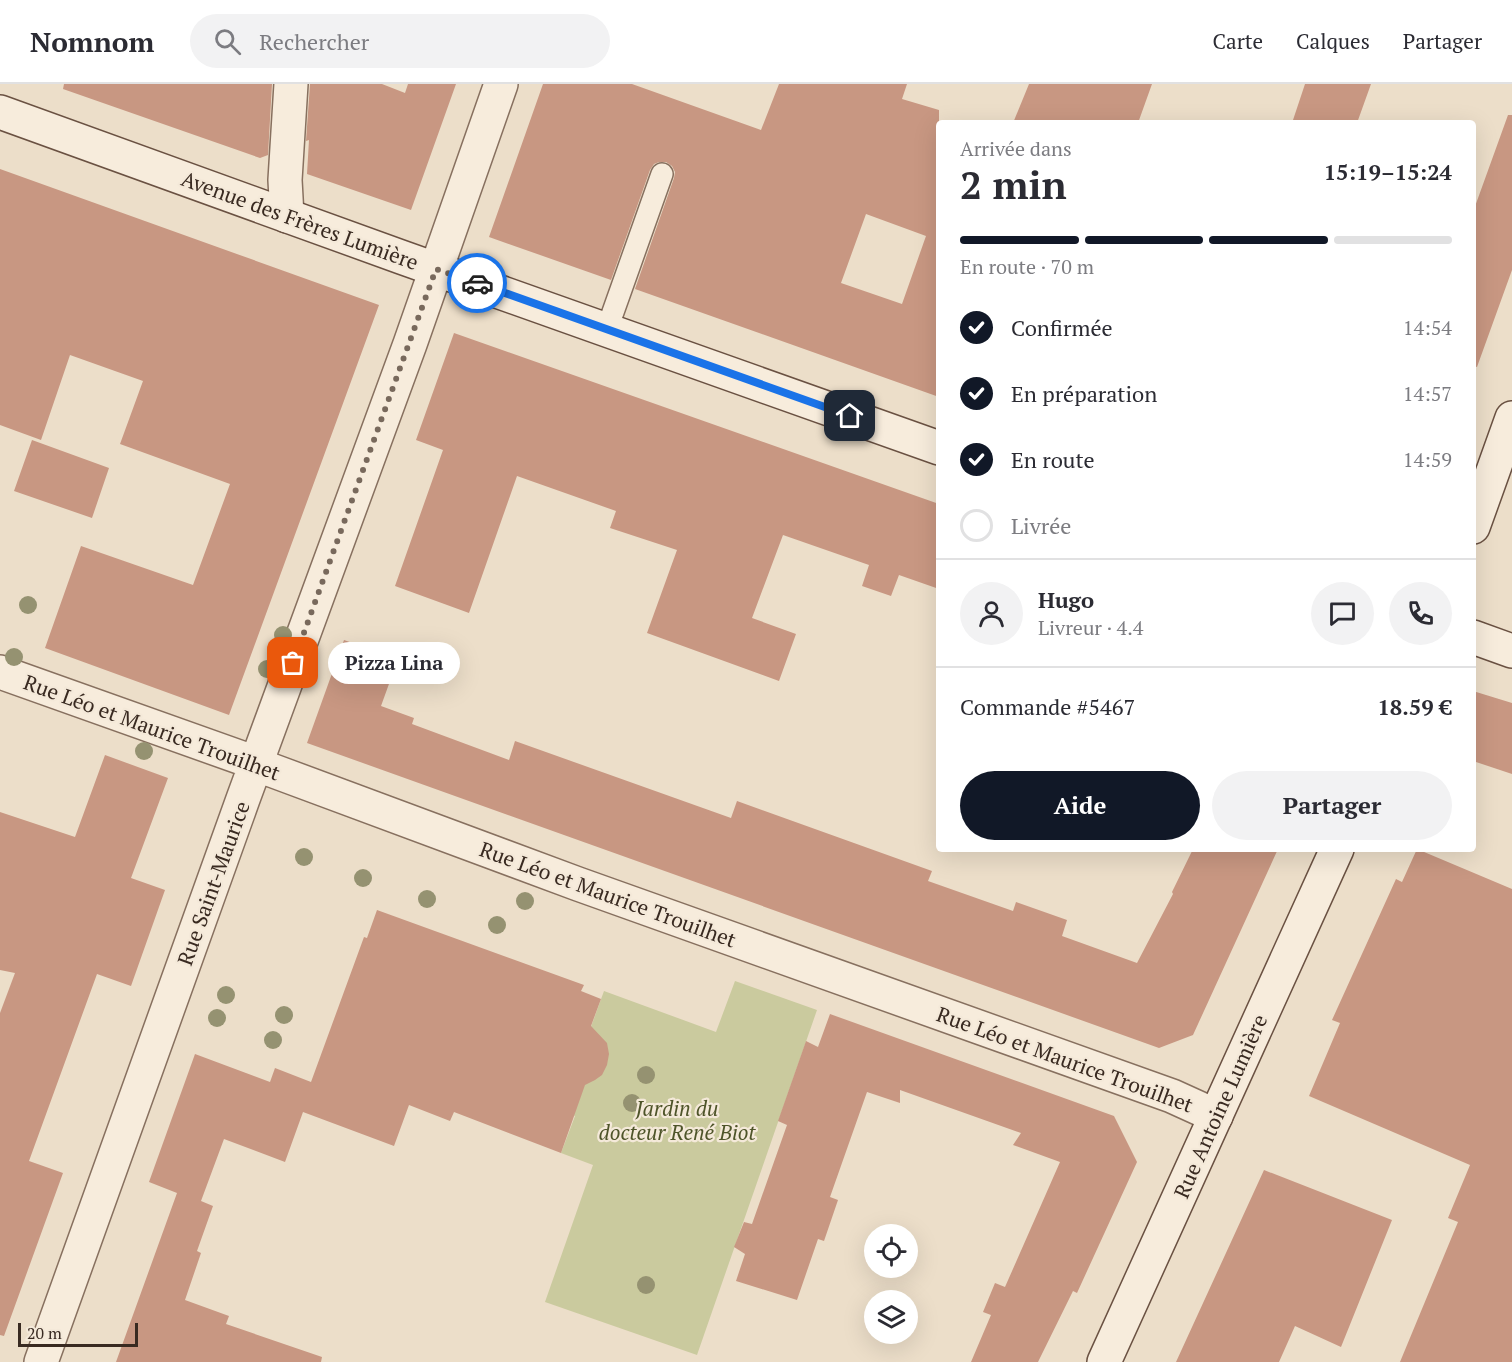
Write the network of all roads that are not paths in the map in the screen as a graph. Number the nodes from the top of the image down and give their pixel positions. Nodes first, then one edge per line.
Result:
1 (291, 84) edge
2 (501, 84) edge
3 (0, 112) edge
4 (662, 174) dead end
5 (287, 216) junction
6 (436, 269) junction
7 (606, 329) junction
8 (1512, 418) edge
9 (936, 447) edge
10 (1476, 519) edge
11 (1476, 638) edge
12 (1512, 651) edge
13 (0, 672) edge
14 (256, 763) junction
15 (1336, 852) edge
16 (1216, 1116) junction
17 (41, 1362) edge
18 (1104, 1362) edge

1 - 5 street
2 - 6 street, Rue Saint-Maurice
3 - 5 street, Avenue des Frères Lumière
4 - 7 lane
5 - 6 street, Avenue des Frères Lumière
6 - 7 street, Avenue des Frères Lumière
6 - 14 street, Rue Saint-Maurice
7 - 9 street, Avenue des Frères Lumière
8 - 10 street
11 - 12 street
13 - 14 street, Rue Léo et Maurice Trouilhet
14 - 16 street, Rue Léo et Maurice Trouilhet
14 - 17 street, Rue Saint-Maurice
15 - 16 street, Rue Antoine Lumière
16 - 18 street, Rue Antoine Lumière

